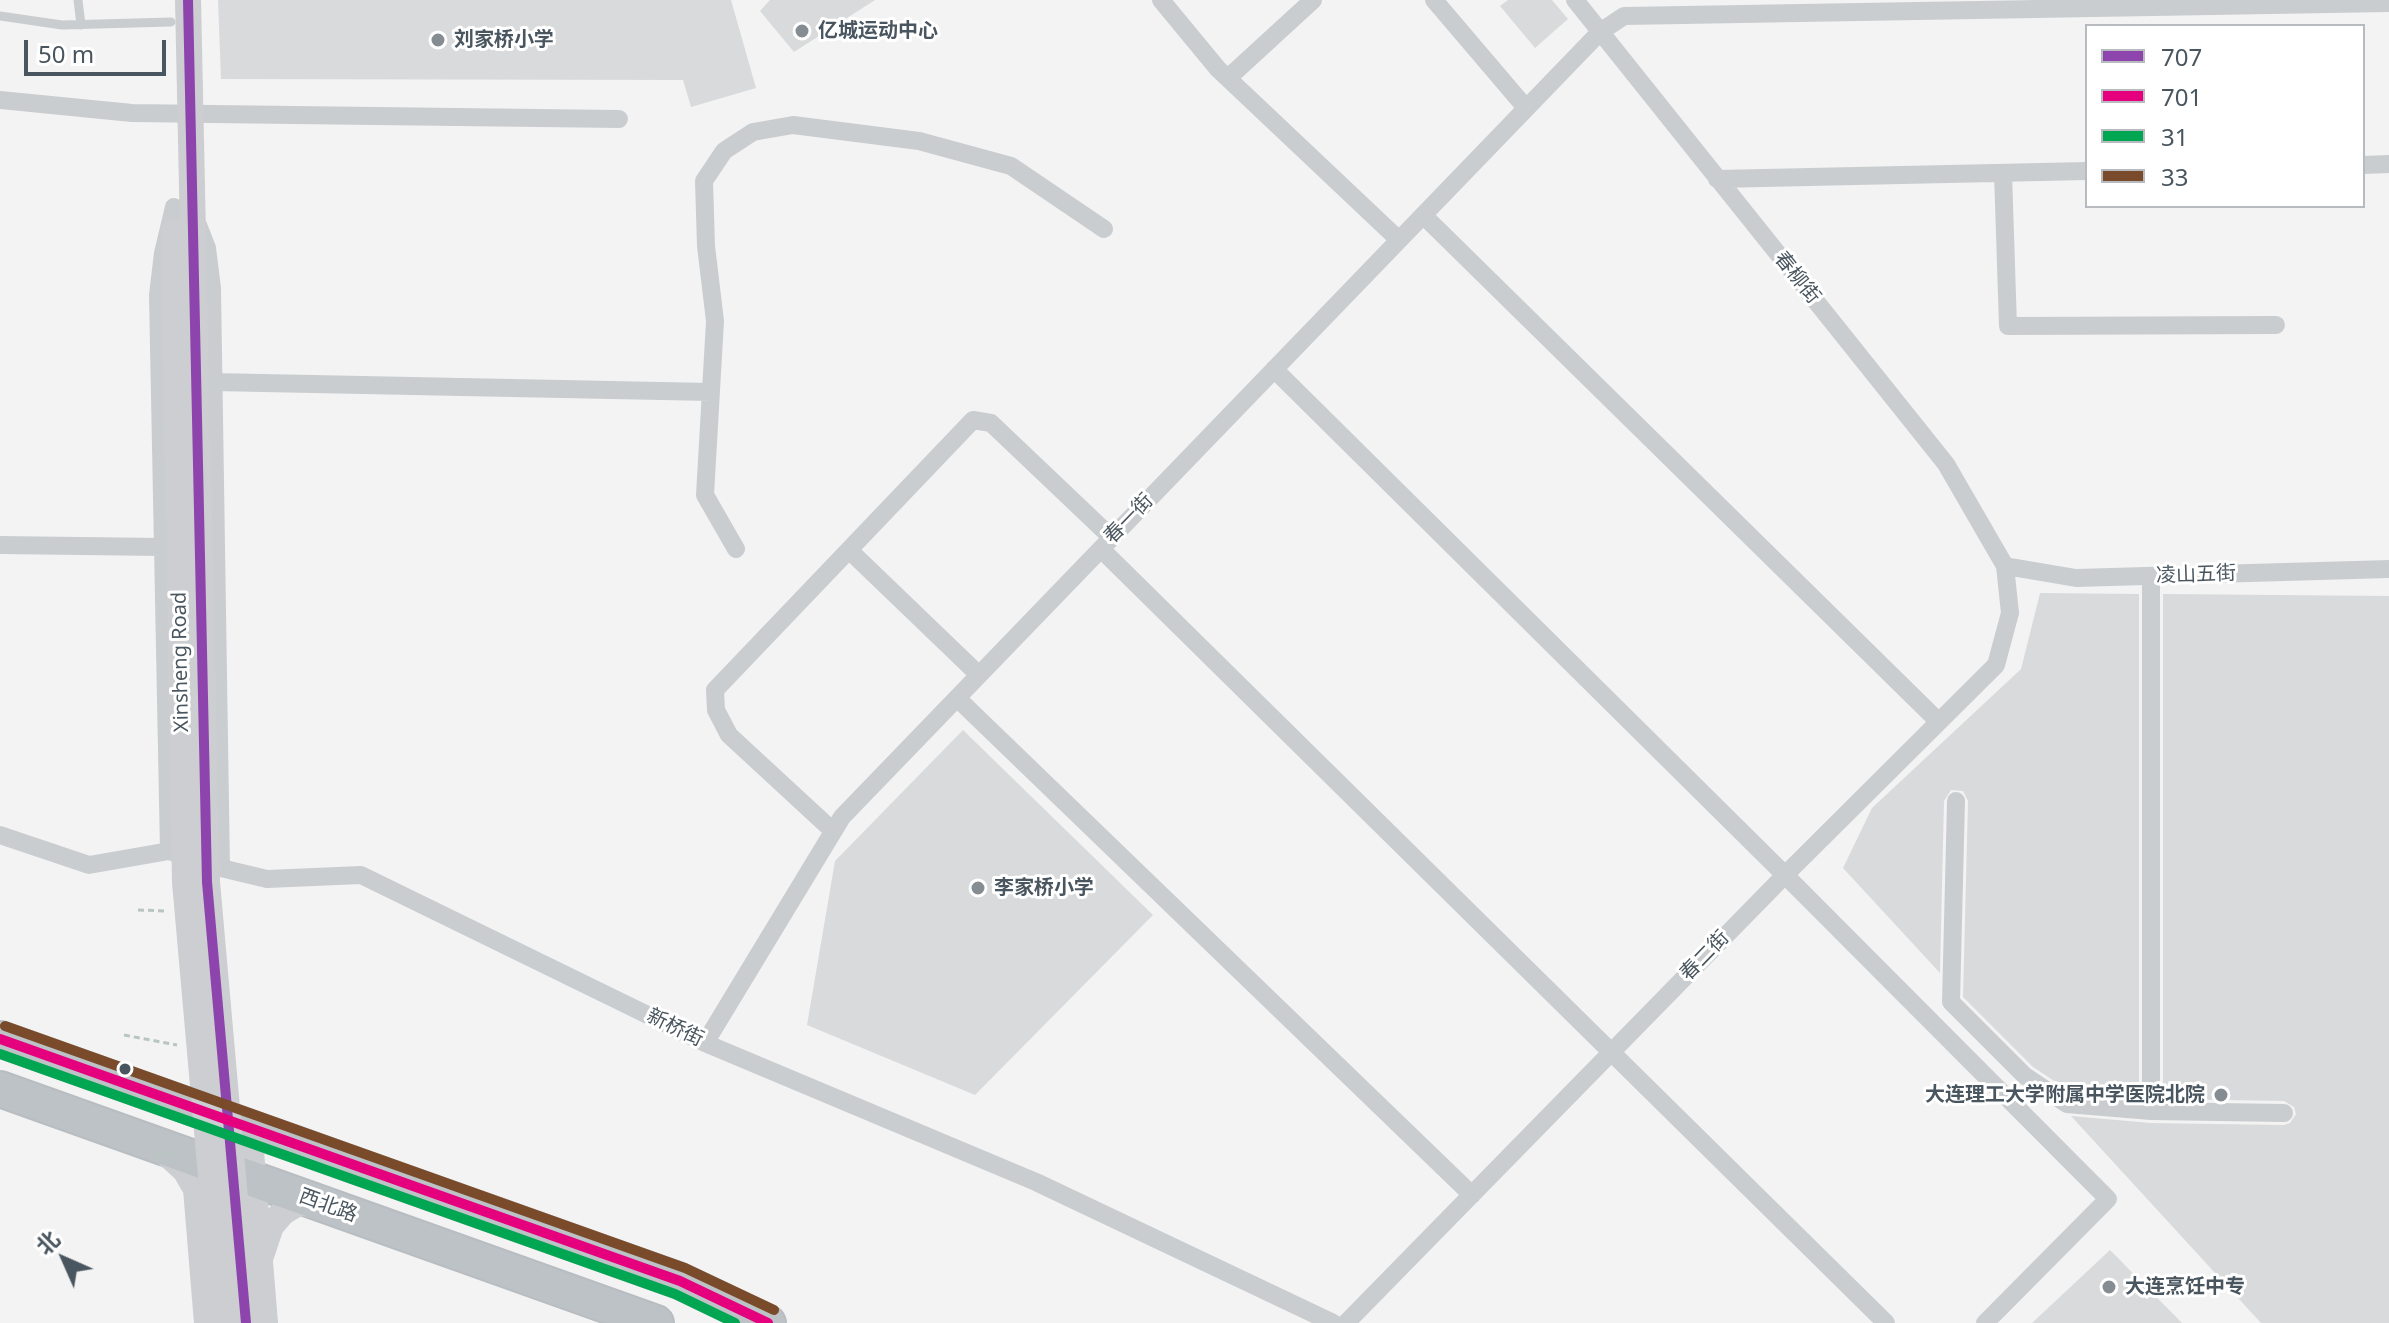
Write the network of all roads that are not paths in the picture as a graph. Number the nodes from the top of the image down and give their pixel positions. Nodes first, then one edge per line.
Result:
1 (78, 0) edge
2 (188, 0) edge
3 (1161, 0) edge
4 (1313, 0) edge
5 (1434, 0) edge
6 (1575, 0) edge
7 (2389, 3) edge
8 (2016, 4) edge
9 (170, 11) edge
10 (0, 16) edge
11 (81, 25) junction
12 (1600, 32) junction
13 (1228, 78) junction
14 (0, 100) edge
15 (1526, 108) junction
16 (181, 113) junction
17 (619, 119) dead end
18 (2389, 164) edge
19 (2365, 165) edge
20 (2085, 171) edge
21 (2003, 173) junction
22 (1717, 179) junction
23 (183, 208) junction
24 (1423, 215) junction
25 (1104, 229) dead end
26 (1399, 240) junction
27 (2276, 325) dead end
28 (1274, 369) junction
29 (213, 382) junction
30 (711, 392) junction
31 (1106, 543) junction
32 (0, 545) edge
33 (162, 547) junction
34 (736, 549) dead end
35 (849, 550) junction
36 (2005, 566) junction
37 (2389, 569) edge
38 (2151, 576) junction
39 (191, 607) junction
40 (979, 675) junction
41 (957, 698) junction
42 (1939, 722) junction
43 (1956, 801) dead end
44 (833, 831) junction
45 (0, 835) edge
46 (169, 851) junction
47 (221, 868) junction
48 (1785, 875) junction
49 (0, 1039) edge
50 (705, 1043) junction
51 (1612, 1052) junction
52 (0, 1089) edge
53 (2151, 1111) junction
54 (2284, 1113) dead end
55 (251, 1154) junction
56 (203, 1168) junction
57 (1472, 1195) junction
58 (321, 1204) junction
59 (259, 1264) junction
60 (207, 1323) edge
61 (224, 1323) edge
62 (246, 1323) edge
63 (265, 1323) edge
64 (656, 1323) edge
65 (768, 1323) edge
66 (1333, 1323) edge
67 (1346, 1323) edge
68 (1886, 1323) edge
69 (1985, 1323) edge

1 - 11 lane
2 - 16 main road, Xinsheng Road
3 - 13 street
4 - 13 street
5 - 15 street
6 - 12 street, 春柳街
7 - 8 street, 春一街
8 - 12 street, 春一街
9 - 11 lane
9 - 16 main road, Xinsheng Road
10 - 11 lane
12 - 15 street, 春一街
12 - 22 street, 春柳街
13 - 26 street
14 - 16 street
15 - 24 street, 春一街
16 - 17 street
16 - 23 main road, Xinsheng Road
18 - 19 street
20 - 21 street
21 - 22 street
21 - 27 street
22 - 36 street, 春柳街
23 - 29 street
23 - 33 street
23 - 39 main road, Xinsheng Road
24 - 26 street, 春一街
24 - 42 street
25 - 30 street
26 - 28 street, 春一街
28 - 31 street, 春一街
28 - 48 street
29 - 30 street
29 - 47 street
30 - 34 street
31 - 35 street
31 - 40 street, 春一街
31 - 51 street
32 - 33 street
33 - 46 street
35 - 40 street
35 - 44 street
36 - 38 street, 凌山五街
36 - 42 street, 春二街
37 - 38 street, 凌山五街
38 - 53 street
39 - 61 main road, Xinsheng Road, bridge
39 - 62 main road, Xinsheng Road, bridge
40 - 41 street, 春一街
41 - 44 street, 春一街
41 - 57 street
42 - 48 street, 春二街
43 - 53 street
44 - 50 street, 春一街
45 - 46 street, 新桥街
46 - 47 street, 新桥街
47 - 50 street, 新桥街
48 - 51 street, 春二街
48 - 69 street
49 - 55 highway, 西北路
50 - 66 street, 新桥街
51 - 57 street, 春二街
51 - 68 street
52 - 56 highway, 西北路
53 - 54 street
55 - 56 highway, 西北路
55 - 58 highway, 西北路
55 - 59 main road
55 - 65 highway, 西北路
56 - 60 main road
57 - 67 street, 春二街
58 - 59 main road
58 - 64 highway, 西北路
59 - 63 main road

